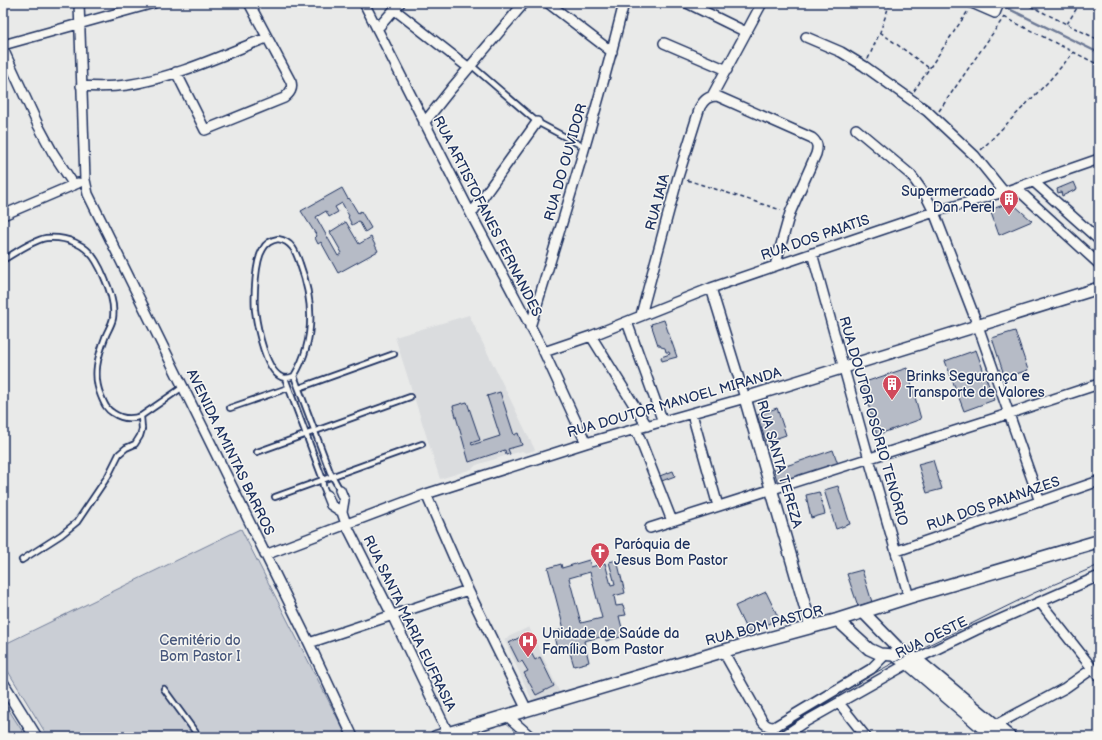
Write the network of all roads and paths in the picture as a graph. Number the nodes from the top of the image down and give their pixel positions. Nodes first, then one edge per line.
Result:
1 (79, 3) edge
2 (154, 3) edge
3 (249, 3) edge
4 (364, 3) edge
5 (524, 3) edge
6 (548, 3) edge
7 (624, 3) edge
8 (687, 3) edge
9 (762, 3) edge
10 (890, 3) edge
11 (972, 3) edge
12 (999, 3) edge
13 (1024, 3) edge
14 (1080, 3) edge
15 (397, 6) edge
16 (995, 13) junction
17 (1004, 17) junction
18 (80, 23) junction
19 (1067, 24) junction
20 (377, 29) junction
21 (746, 32) junction
22 (880, 32) junction
23 (806, 37) dead end
24 (266, 38) junction
25 (1099, 40) edge
26 (664, 43) dead end
27 (3, 45) edge
28 (3, 49) edge
29 (612, 52) junction
30 (1074, 52) junction
31 (1099, 65) edge
32 (864, 66) junction
33 (470, 67) junction
34 (929, 68) junction
35 (727, 70) junction
36 (176, 72) junction
37 (81, 86) junction
38 (709, 97) junction
39 (909, 97) junction
40 (935, 118) junction
41 (537, 122) junction
42 (424, 123) junction
43 (856, 129) dead end
44 (584, 146) junction
45 (975, 156) junction
46 (1099, 159) edge
47 (678, 177) junction
48 (85, 180) junction
49 (1034, 182) junction
50 (74, 185) junction
51 (1016, 188) junction
52 (1004, 192) junction
53 (934, 212) junction
54 (471, 214) junction
55 (790, 214) junction
56 (3, 215) edge
57 (1099, 240) edge
58 (812, 253) junction
59 (3, 260) edge
60 (1099, 264) edge
61 (775, 266) junction
62 (711, 288) junction
63 (1098, 289) edge
64 (641, 315) junction
65 (627, 322) junction
66 (978, 326) junction
67 (530, 327) junction
68 (591, 336) junction
69 (544, 352) junction
70 (394, 354) dead end
71 (844, 368) junction
72 (294, 376) junction
73 (285, 378) junction
74 (1099, 384) edge
75 (183, 387) junction
76 (288, 388) junction
77 (299, 388) junction
78 (410, 397) dead end
79 (745, 398) junction
80 (230, 408) dead end
81 (692, 414) junction
82 (1008, 414) junction
83 (141, 416) junction
84 (663, 422) junction
85 (647, 426) junction
86 (636, 429) junction
87 (315, 432) junction
88 (306, 435) junction
89 (586, 443) junction
90 (422, 444) dead end
91 (256, 452) dead end
92 (869, 459) junction
93 (332, 476) junction
94 (322, 480) junction
95 (1099, 481) edge
96 (772, 489) junction
97 (340, 490) joint
98 (426, 494) junction
99 (327, 495) joint
100 (275, 497) dead end
101 (1040, 502) junction
102 (718, 506) junction
103 (342, 512) junction
104 (672, 521) junction
105 (346, 524) junction
106 (650, 528) dead end
107 (1099, 541) edge
108 (897, 551) junction
109 (265, 555) junction
110 (22, 560) dead end
111 (1099, 576) edge
112 (468, 590) junction
113 (909, 597) junction
114 (1040, 602) junction
115 (863, 612) junction
116 (392, 615) junction
117 (837, 620) junction
118 (811, 627) junction
119 (309, 643) junction
120 (723, 651) junction
121 (885, 655) junction
122 (911, 661) junction
123 (1092, 668) junction
124 (1099, 676) edge
125 (3, 684) edge
126 (164, 689) dead end
127 (839, 703) junction
128 (527, 710) junction
129 (506, 715) junction
130 (995, 724) junction
131 (448, 733) junction
132 (989, 734) edge
133 (1008, 736) edge
134 (36, 737) edge
135 (199, 737) edge
136 (353, 737) edge
137 (436, 737) edge
138 (531, 737) edge
139 (782, 737) edge
140 (866, 737) edge

1 - 18 street, AVENIDA AMINTAS BARROS
2 - 18 street
3 - 24 street
4 - 20 street, RUA ARTISTOFANES FERNANDES
5 - 33 street
6 - 29 street
7 - 29 street, RUA DO OUVIDOR
8 - 21 street
9 - 21 street, RUA IAIA
10 - 22 path
11 - 16 street
11 - 34 path
12 - 16 street
13 - 19 path
14 - 19 path
15 - 20 street
15 - 33 street
16 - 17 path
17 - 30 path
17 - 40 path
18 - 27 street
18 - 37 street, AVENIDA AMINTAS BARROS
19 - 25 path
20 - 42 street, RUA ARTISTOFANES FERNANDES
21 - 35 street, RUA IAIA
22 - 32 path
22 - 34 path
23 - 32 street
24 - 36 street
24 - 36 street
26 - 35 street
28 - 50 street
29 - 44 street, RUA DO OUVIDOR
30 - 31 path
30 - 45 path
32 - 39 street
33 - 41 lane
33 - 42 street
34 - 39 path
35 - 38 street, RUA IAIA
36 - 37 street
37 - 48 street, AVENIDA AMINTAS BARROS
38 - 47 street, RUA IAIA
38 - 55 street
39 - 40 street
40 - 45 street
41 - 44 lane
41 - 54 street
42 - 54 street, RUA ARTISTOFANES FERNANDES
43 - 53 street
44 - 67 street, RUA DO OUVIDOR
45 - 52 street
46 - 49 street, RUA DOS PAIATIS
47 - 55 path
47 - 64 street, RUA IAIA
48 - 50 street
48 - 75 street, AVENIDA AMINTAS BARROS
49 - 51 street, RUA DOS PAIATIS
49 - 57 street
50 - 56 street
51 - 52 street, RUA DOS PAIATIS
51 - 60 street
52 - 53 street, RUA DOS PAIATIS
53 - 58 street, RUA DOS PAIATIS
53 - 66 street
54 - 67 street, RUA ARTISTOFANES FERNANDES
55 - 61 street
58 - 61 street, RUA DOS PAIATIS
58 - 71 street, RUA DOUTOR OSÓRIO TENÓRIO
59 - 83 lane
61 - 62 street, RUA DOS PAIATIS
62 - 64 street, RUA DOS PAIATIS
62 - 79 street, RUA SANTA TEREZA
63 - 66 street, RUA DOUTOR MANOEL MIRANDA
64 - 65 street, RUA DOS PAIATIS
65 - 68 street, RUA DOS PAIATIS
65 - 84 street
66 - 71 street, RUA DOUTOR MANOEL MIRANDA
66 - 82 street
67 - 69 street, RUA ARTISTOFANES FERNANDES
68 - 69 street, RUA DOS PAIATIS
68 - 85 street
69 - 89 street, RUA ARTISTOFANES FERNANDES
70 - 77 lane
71 - 79 street, RUA DOUTOR MANOEL MIRANDA
71 - 92 street, RUA DOUTOR OSÓRIO TENÓRIO
72 - 73 lane
72 - 73 lane
72 - 77 lane
73 - 76 lane
74 - 82 street
75 - 83 lane
75 - 109 street, AVENIDA AMINTAS BARROS
76 - 80 lane
76 - 88 lane
77 - 87 lane
78 - 87 lane
79 - 81 street, RUA DOUTOR MANOEL MIRANDA
79 - 96 street, RUA SANTA TEREZA
81 - 84 street, RUA DOUTOR MANOEL MIRANDA
81 - 102 street
82 - 92 street
82 - 101 street
83 - 110 lane
84 - 85 street, RUA DOUTOR MANOEL MIRANDA
85 - 86 street, RUA DOUTOR MANOEL MIRANDA
86 - 89 street, RUA DOUTOR MANOEL MIRANDA
86 - 104 street
87 - 88 lane
87 - 93 lane
88 - 91 lane
88 - 94 lane
89 - 98 street, RUA DOUTOR MANOEL MIRANDA
90 - 93 lane
92 - 96 street
92 - 108 street, RUA DOUTOR OSÓRIO TENÓRIO
93 - 94 lane
93 - 97 lane
94 - 99 lane
94 - 100 lane
95 - 101 street, RUA DOS PAIANAZES
96 - 102 street
96 - 118 street, RUA SANTA TEREZA
97 - 103 street
98 - 105 street, RUA DOUTOR MANOEL MIRANDA
98 - 112 street
99 - 103 street
101 - 108 street, RUA DOS PAIANAZES
102 - 104 street
103 - 105 street, RUA SANTA MARIA EUFRASIA
104 - 106 street
105 - 109 street, RUA DOUTOR MANOEL MIRANDA
105 - 116 street, RUA SANTA MARIA EUFRASIA
107 - 113 main road, RUA BOM PASTOR
108 - 113 street, RUA DOUTOR OSÓRIO TENÓRIO
109 - 119 street, AVENIDA AMINTAS BARROS
111 - 114 street, RUA OESTE
112 - 116 street
112 - 128 street
113 - 115 main road, RUA BOM PASTOR
114 - 122 street, RUA OESTE
114 - 123 street
115 - 117 main road, RUA BOM PASTOR
115 - 122 street
116 - 119 street
116 - 131 street, RUA SANTA MARIA EUFRASIA
117 - 118 main road, RUA BOM PASTOR
117 - 121 street
118 - 120 main road, RUA BOM PASTOR
119 - 136 street, AVENIDA AMINTAS BARROS
120 - 121 street
120 - 128 main road, RUA BOM PASTOR
121 - 122 street
122 - 127 street, RUA OESTE
122 - 130 street
122 - 132 street
123 - 124 street
123 - 130 street
125 - 134 street
126 - 135 lane
127 - 139 street, RUA OESTE
127 - 140 street
128 - 129 main road, RUA BOM PASTOR
129 - 131 main road, RUA BOM PASTOR
129 - 138 street
130 - 132 street
130 - 133 street
131 - 137 main road, RUA BOM PASTOR

